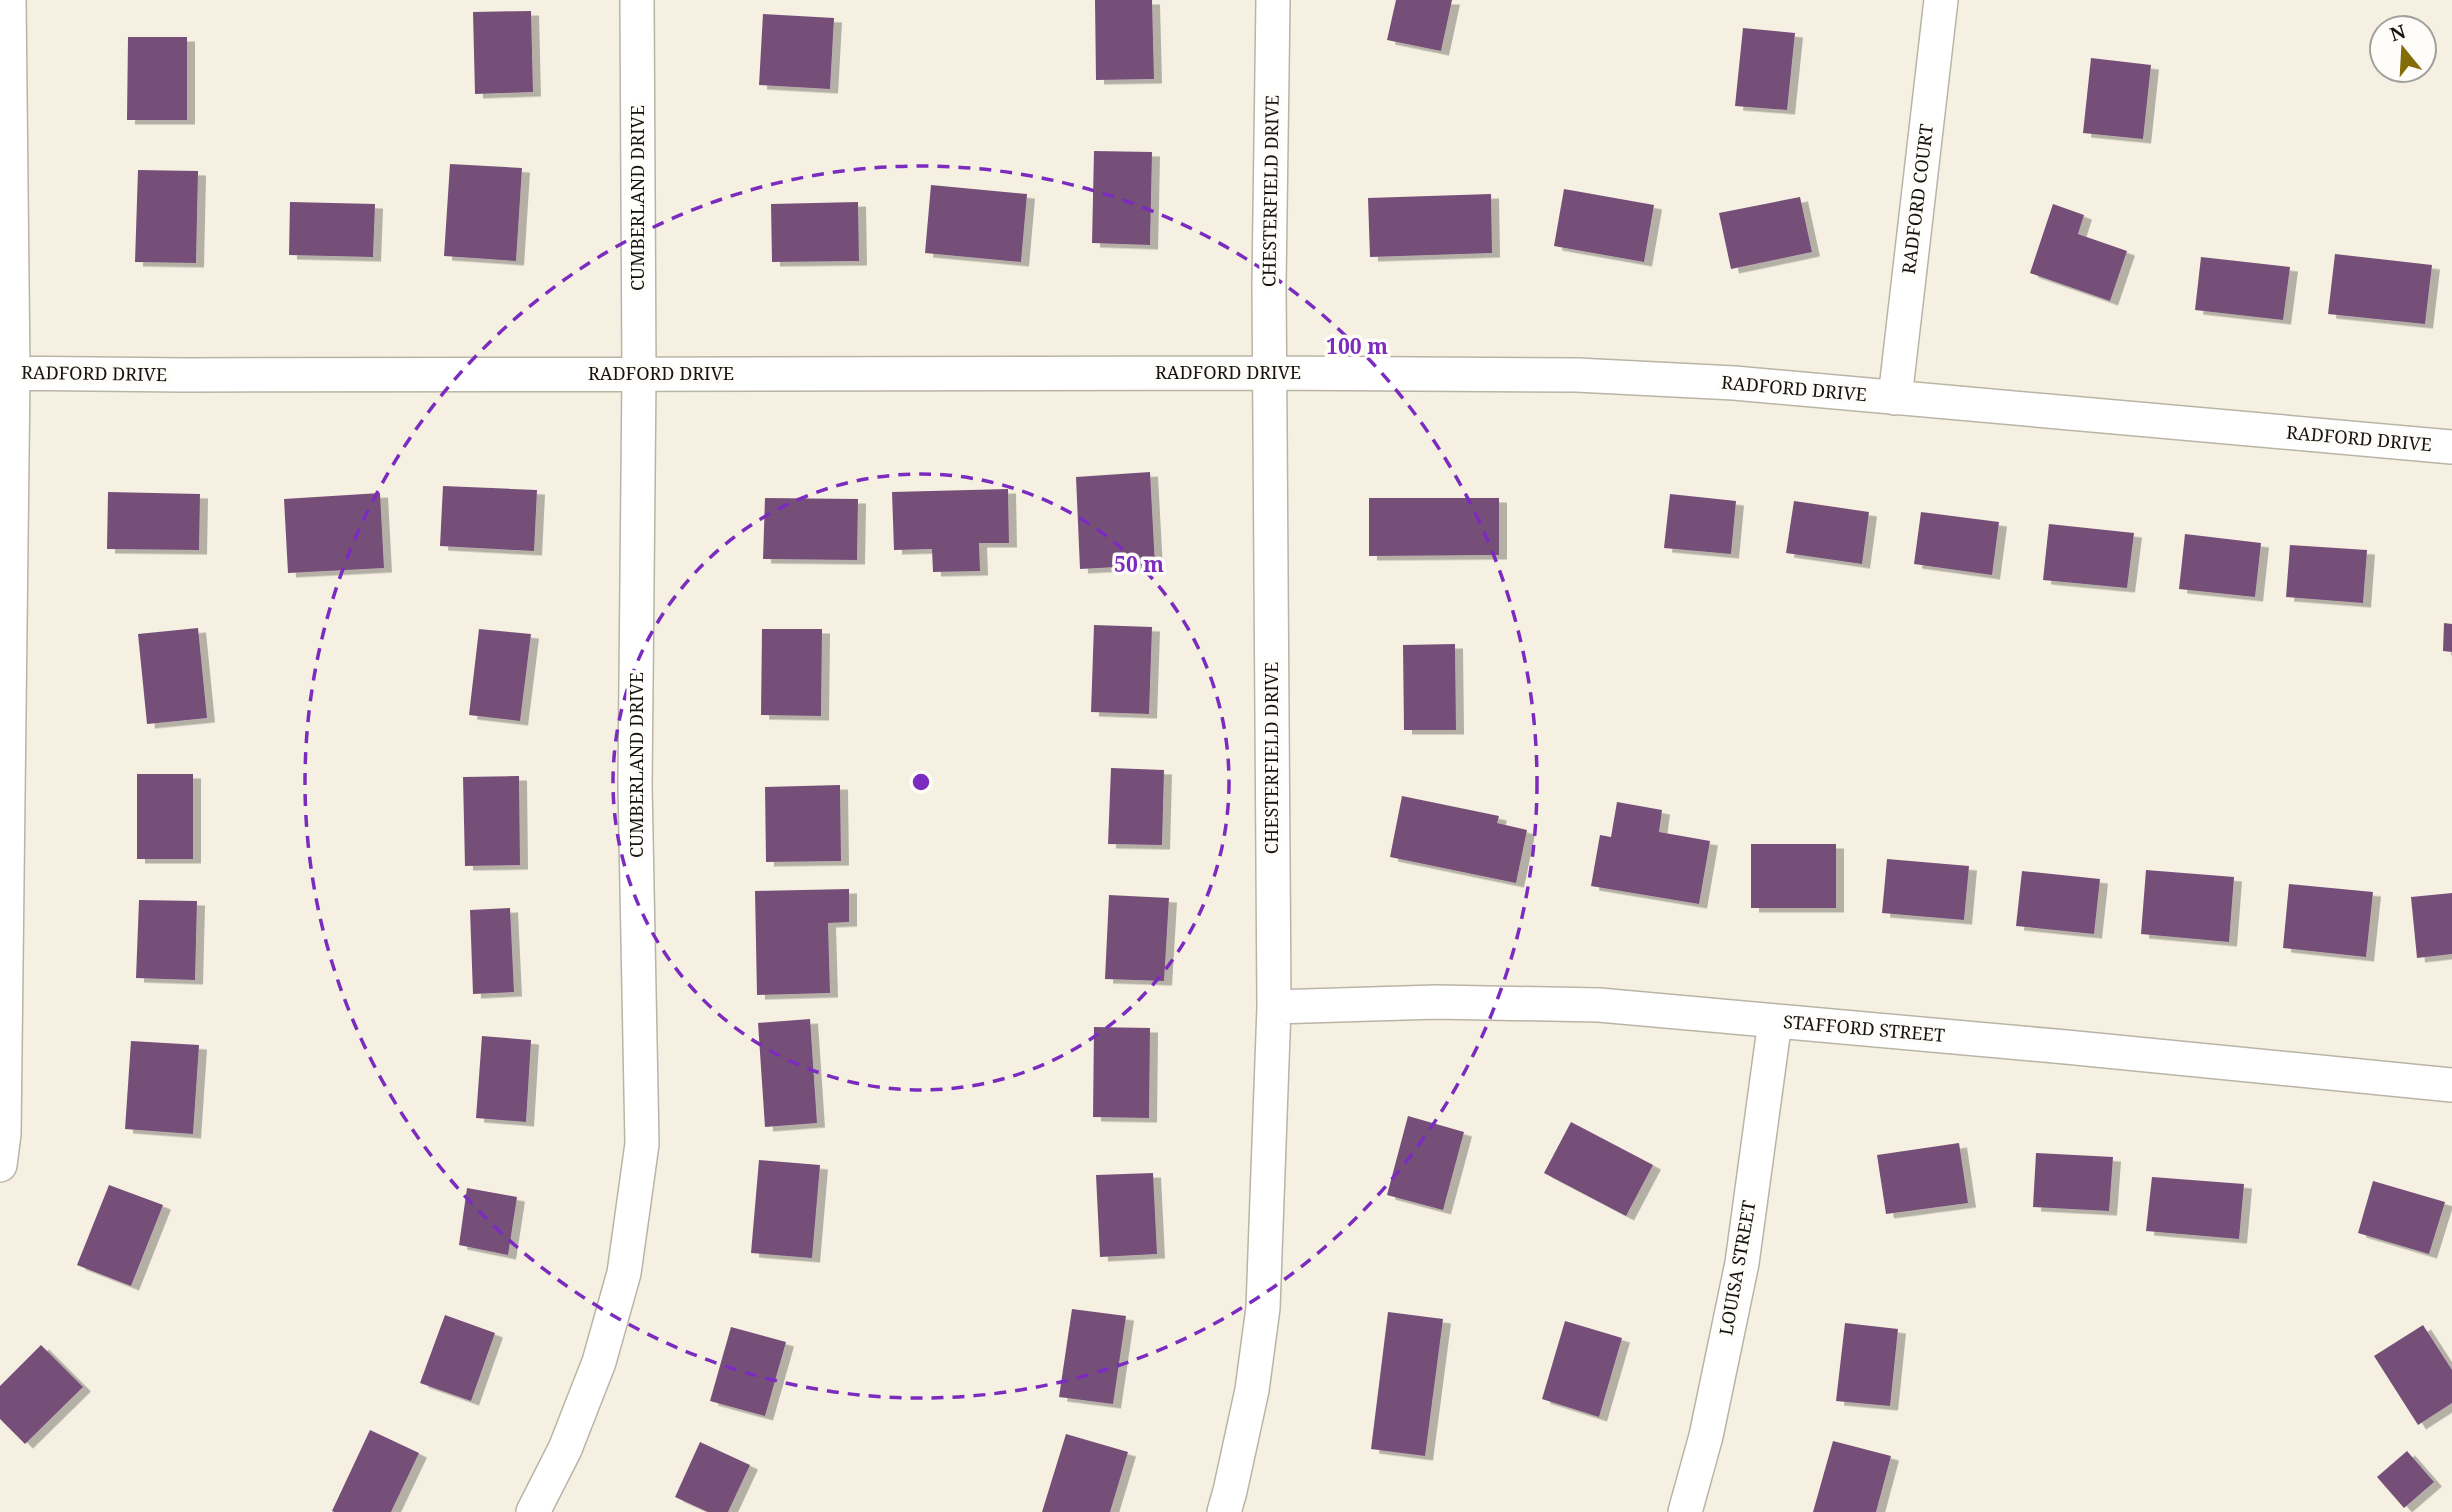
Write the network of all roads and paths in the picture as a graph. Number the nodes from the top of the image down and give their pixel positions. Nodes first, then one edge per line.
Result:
1 (9, 0) edge
2 (637, 0) edge
3 (1273, 0) edge
4 (1941, 0) edge
5 (6, 373) edge
6 (1270, 373) junction
7 (639, 374) junction
8 (1895, 398) junction
9 (2452, 447) edge
10 (1274, 1007) junction
11 (1775, 1021) junction
12 (2452, 1086) edge
13 (0, 1165) edge
14 (533, 1512) edge
15 (1224, 1512) edge
16 (1685, 1512) edge

1 - 5 street
2 - 7 street, CUMBERLAND DRIVE
3 - 6 street, CHESTERFIELD DRIVE
4 - 8 street, RADFORD COURT
5 - 7 street, RADFORD DRIVE
5 - 13 street
6 - 7 street, RADFORD DRIVE
6 - 8 street, RADFORD DRIVE
6 - 10 street, CHESTERFIELD DRIVE
7 - 14 street, CUMBERLAND DRIVE
8 - 9 street, RADFORD DRIVE
10 - 11 street, STAFFORD STREET
10 - 15 street, CHESTERFIELD DRIVE
11 - 12 street, STAFFORD STREET
11 - 16 street, LOUISA STREET

